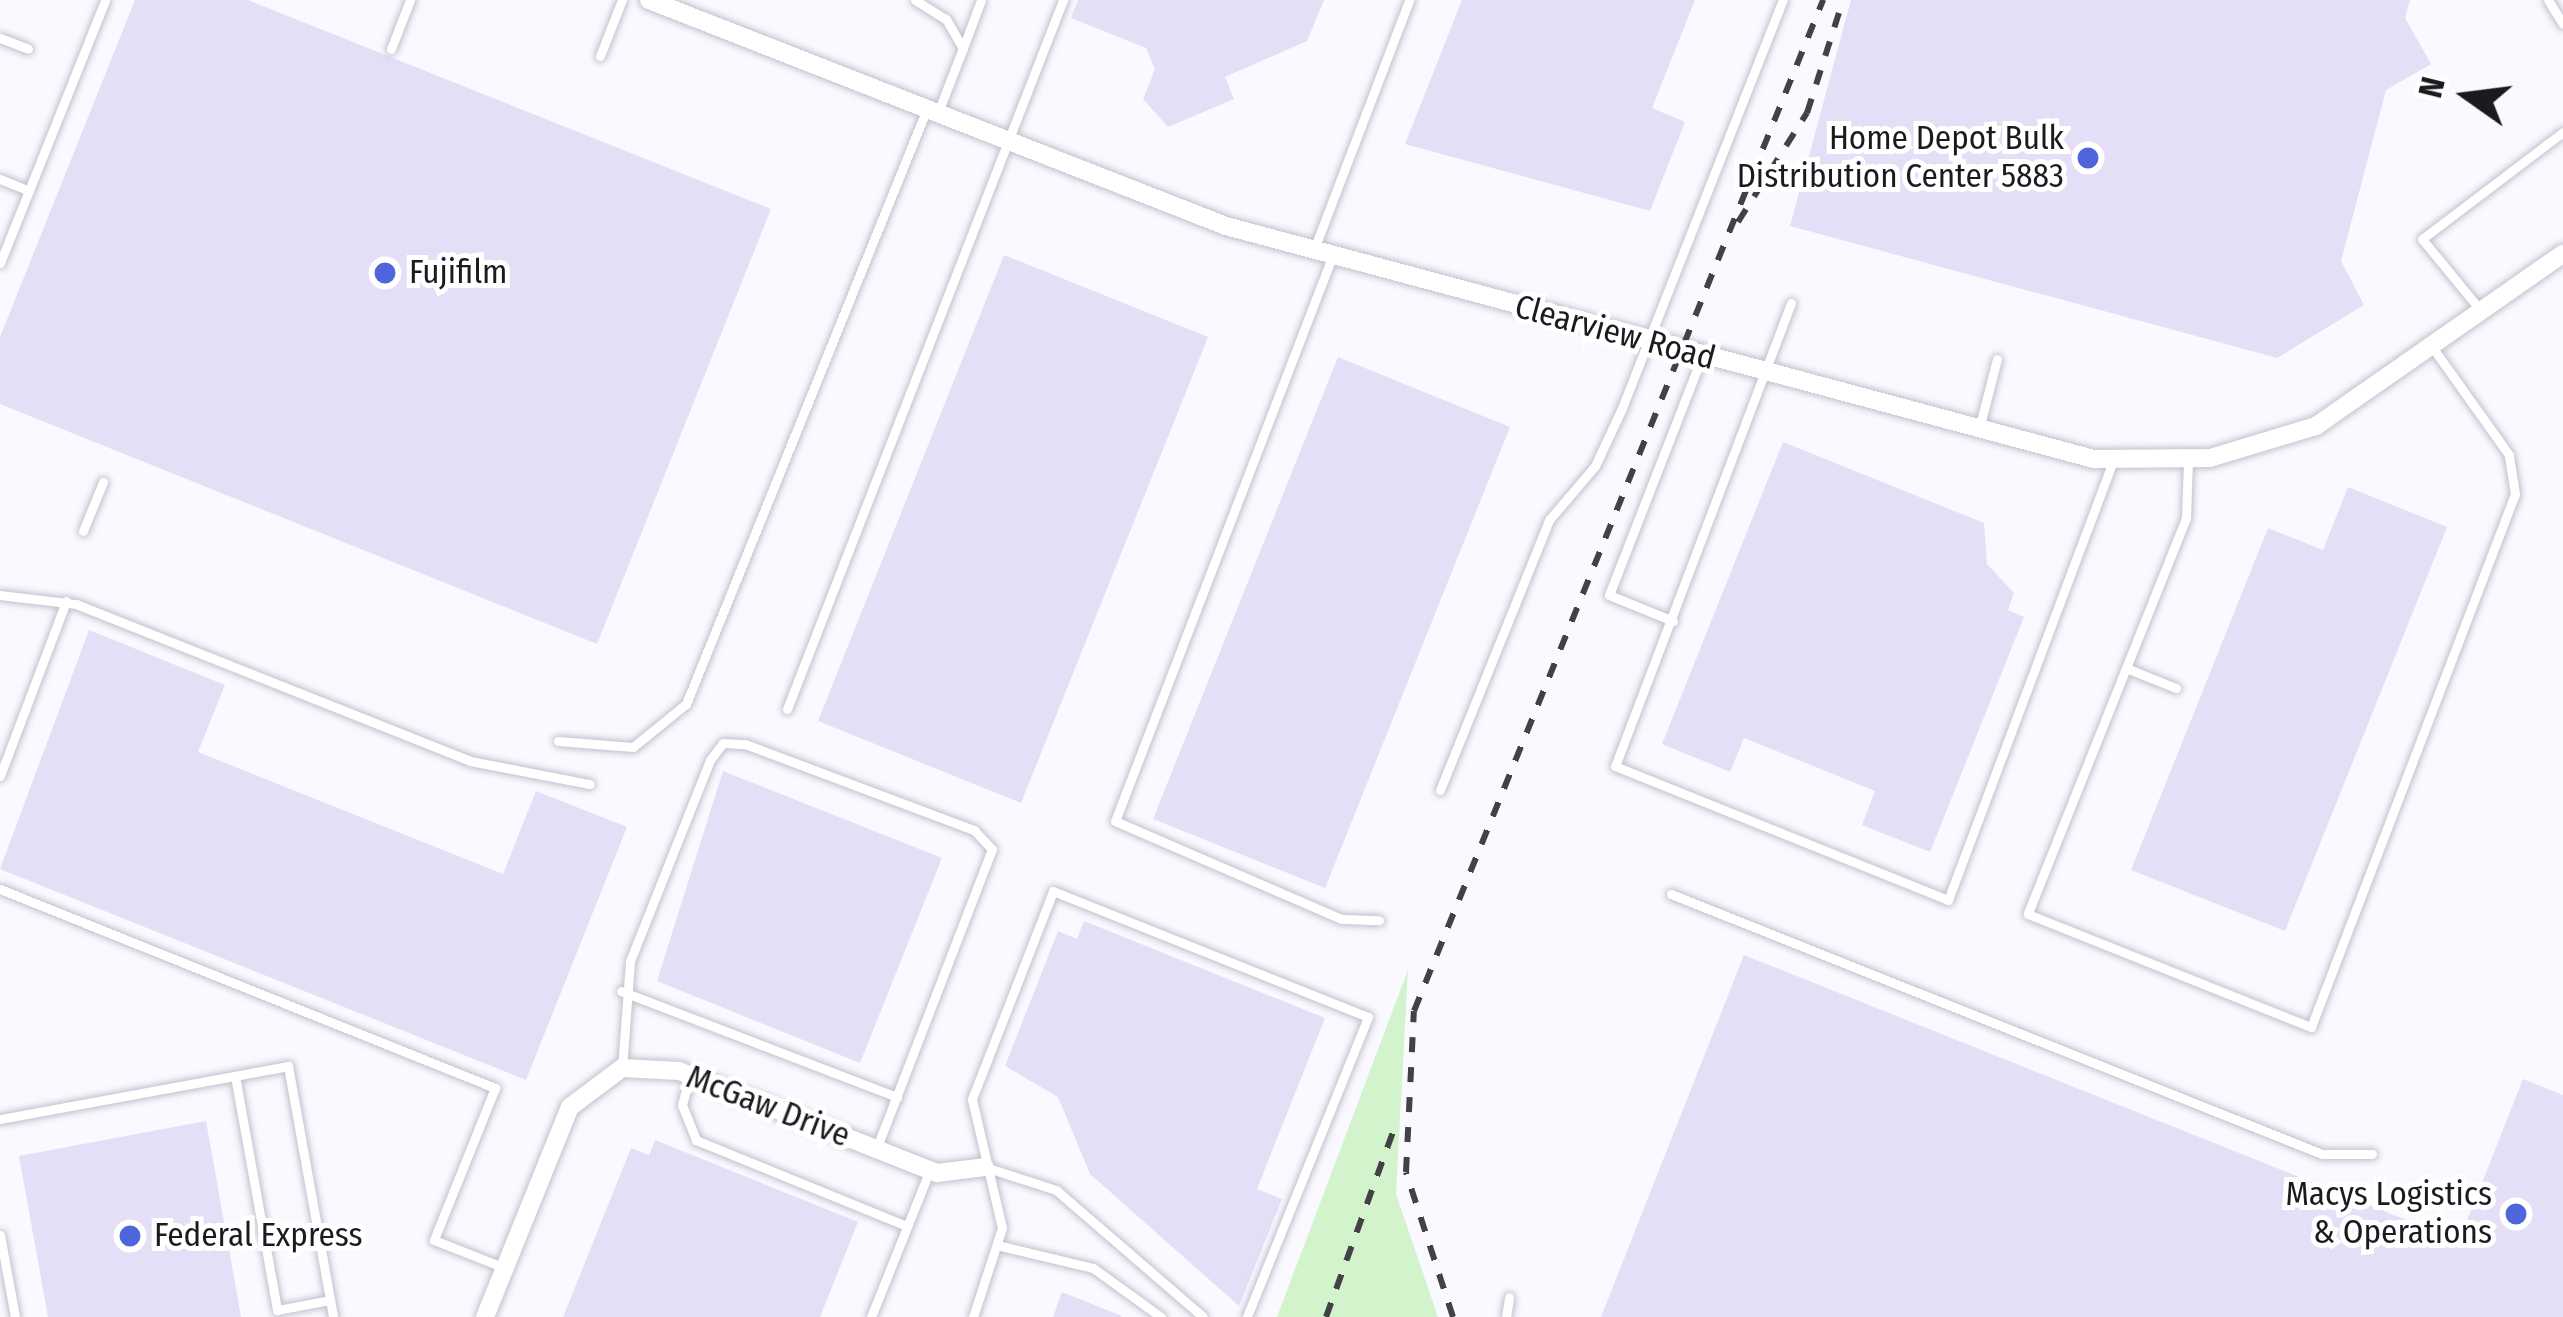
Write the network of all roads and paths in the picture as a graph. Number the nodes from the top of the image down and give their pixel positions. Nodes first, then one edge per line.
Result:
1 (105, 0) edge
2 (410, 0) edge
3 (622, 0) edge
4 (649, 0) edge
5 (915, 0) edge
6 (936, 0) edge
7 (981, 0) edge
8 (1063, 0) edge
9 (1409, 0) edge
10 (1783, 0) edge
11 (2548, 0) edge
12 (940, 14) junction
13 (2563, 24) edge
14 (0, 38) edge
15 (962, 48) junction
16 (28, 49) dead end
17 (391, 49) dead end
18 (600, 56) dead end
19 (932, 113) junction
20 (2563, 132) edge
21 (1010, 144) junction
22 (0, 179) edge
23 (29, 190) junction
24 (1322, 254) junction
25 (2563, 254) edge
26 (0, 263) edge
27 (1791, 303) dead end
28 (2482, 313) junction
29 (1647, 341) junction
30 (2433, 348) junction
31 (1702, 357) junction
32 (1997, 359) dead end
33 (1771, 376) junction
34 (1978, 432) junction
35 (2114, 461) junction
36 (2188, 461) junction
37 (103, 482) dead end
38 (83, 531) dead end
39 (0, 596) edge
40 (66, 601) junction
41 (1673, 621) junction
42 (2126, 668) junction
43 (2176, 688) dead end
44 (787, 709) dead end
45 (558, 741) dead end
46 (0, 776) edge
47 (590, 784) dead end
48 (1440, 790) dead end
49 (0, 889) edge
50 (1671, 894) dead end
51 (1379, 920) dead end
52 (620, 992) junction
53 (622, 1068) junction
54 (690, 1075) junction
55 (235, 1076) junction
56 (897, 1097) junction
57 (0, 1119) edge
58 (876, 1149) junction
59 (2372, 1154) dead end
60 (985, 1167) junction
61 (930, 1171) junction
62 (908, 1226) junction
63 (0, 1234) edge
64 (1001, 1246) junction
65 (505, 1268) junction
66 (1509, 1297) dead end
67 (330, 1300) junction
68 (15, 1317) edge
69 (333, 1317) edge
70 (485, 1317) edge
71 (871, 1317) edge
72 (973, 1317) edge
73 (1161, 1317) edge
74 (1203, 1317) edge
75 (1247, 1317) edge
76 (1506, 1317) edge

1 - 23 lane
2 - 17 lane
3 - 18 lane
4 - 19 street, Clearview Road
5 - 12 lane
6 - 12 lane
7 - 15 lane
8 - 21 lane
9 - 24 lane
10 - 29 lane
11 - 13 lane
12 - 15 lane
14 - 16 lane
15 - 19 lane
19 - 21 street, Clearview Road
19 - 45 lane
20 - 28 lane
21 - 24 street, Clearview Road
21 - 44 lane
22 - 23 lane
23 - 26 lane
24 - 29 street, Clearview Road
24 - 51 lane
25 - 28 street, Clearview Road
27 - 33 lane
28 - 30 street, Clearview Road
29 - 31 street, Clearview Road
29 - 48 lane
30 - 36 street, Clearview Road
30 - 42 lane
31 - 33 street, Clearview Road
31 - 41 lane
32 - 34 lane
33 - 34 street, Clearview Road
33 - 41 lane
34 - 35 street, Clearview Road
35 - 36 street, Clearview Road
35 - 41 lane
36 - 42 lane
37 - 38 lane
39 - 40 lane
40 - 46 lane
40 - 47 lane
42 - 43 lane
49 - 65 lane
50 - 59 lane
52 - 53 lane
52 - 56 lane
52 - 56 lane
53 - 54 street, McGaw Drive
53 - 65 street
54 - 58 street, McGaw Drive
54 - 62 lane
55 - 57 lane
55 - 67 lane
55 - 67 lane
56 - 58 lane
58 - 61 street, McGaw Drive
60 - 61 street, McGaw Drive
60 - 64 lane
60 - 74 lane
60 - 75 lane
61 - 62 lane
62 - 71 lane
63 - 68 lane
64 - 72 lane
64 - 73 lane
65 - 70 street
66 - 76 lane
67 - 69 lane

